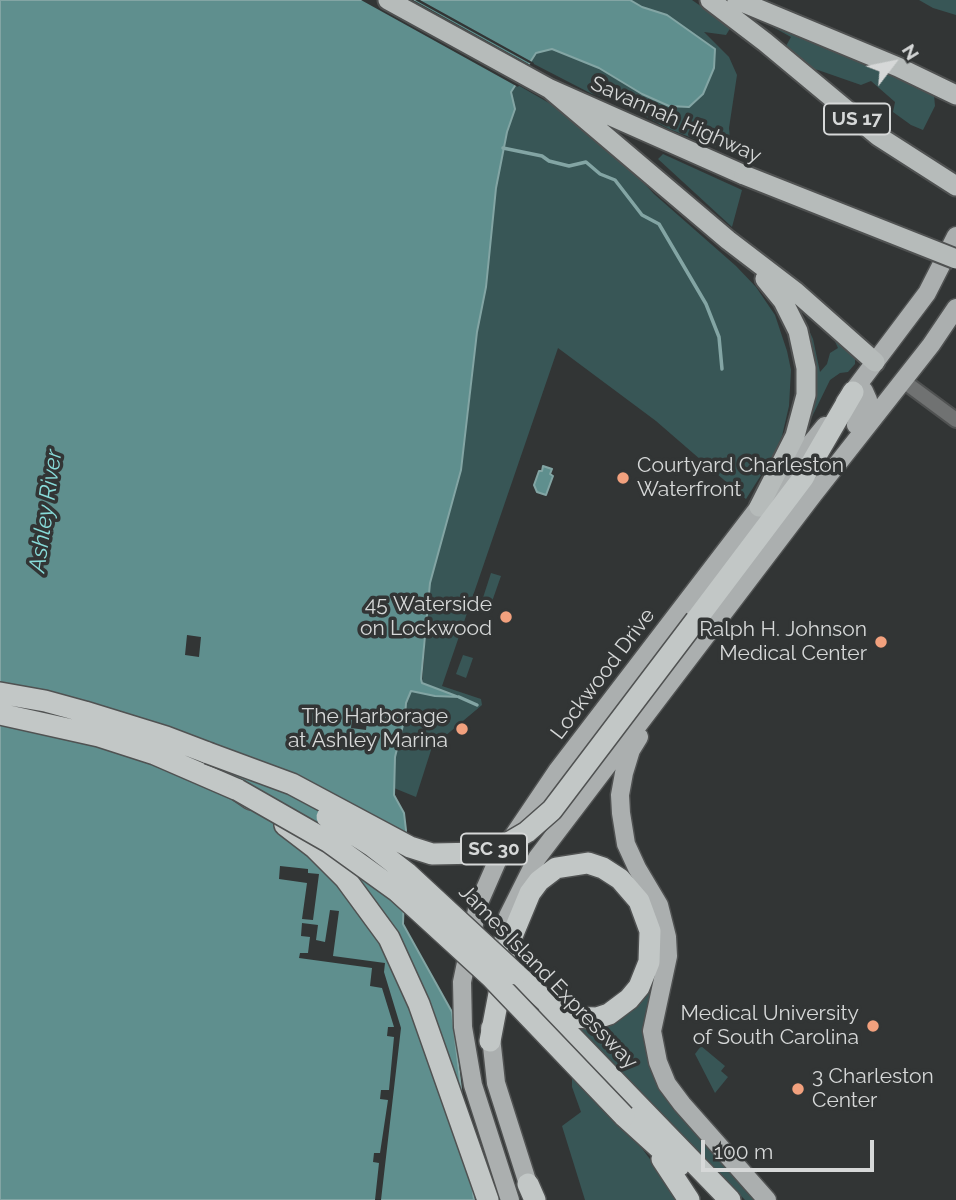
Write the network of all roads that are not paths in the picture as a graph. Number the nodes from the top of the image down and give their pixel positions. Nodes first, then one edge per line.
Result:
1 (388, 0) edge
2 (710, 0) edge
3 (737, 0) edge
4 (546, 87) junction
5 (956, 95) edge
6 (956, 186) edge
7 (956, 236) edge
8 (729, 240) junction
9 (956, 259) edge
10 (956, 308) edge
11 (874, 362) junction
12 (902, 380) junction
13 (853, 392) junction
14 (956, 420) edge
15 (813, 495) junction
16 (759, 507) junction
17 (674, 677) junction
18 (0, 693) edge
19 (0, 714) edge
20 (208, 753) junction
21 (238, 790) junction
22 (516, 974) junction
23 (490, 1041) junction
24 (633, 1117) junction
25 (531, 1192) edge
26 (488, 1200) edge
27 (510, 1200) edge
28 (689, 1200) edge
29 (712, 1200) edge
30 (730, 1200) edge
31 (766, 1200) edge

1 - 4 highway, Savannah Highway
2 - 6 highway, US 17
3 - 5 highway
4 - 8 highway
4 - 9 highway, Savannah Highway, bridge
7 - 11 main road, Lockwood Drive / SC 30
8 - 11 highway
8 - 16 highway
10 - 12 main road, SC 30
11 - 12 main road
11 - 13 main road, Lockwood Drive / SC 30
12 - 14 street
12 - 15 main road, SC 30
13 - 15 main road
13 - 16 main road, Lockwood Drive / SC 30
13 - 20 highway, SC 30, bridge
15 - 17 main road, SC 30
16 - 27 main road, Lockwood Drive / SC 30, bridge
17 - 23 main road, SC 30, bridge
17 - 31 main road
18 - 20 highway, James Island Expressway / SC 30
19 - 21 highway, James Island Expressway / SC 30
20 - 22 highway, James Island Expressway / SC 30, bridge
21 - 24 highway, James Island Expressway / SC 30, bridge
21 - 26 highway, bridge
22 - 23 highway, bridge
22 - 24 highway, James Island Expressway / SC 30
23 - 25 main road, SC 30
24 - 28 highway, SC 30
24 - 29 highway, James Island Expressway / SC 30
24 - 30 highway, James Island Expressway / SC 30

